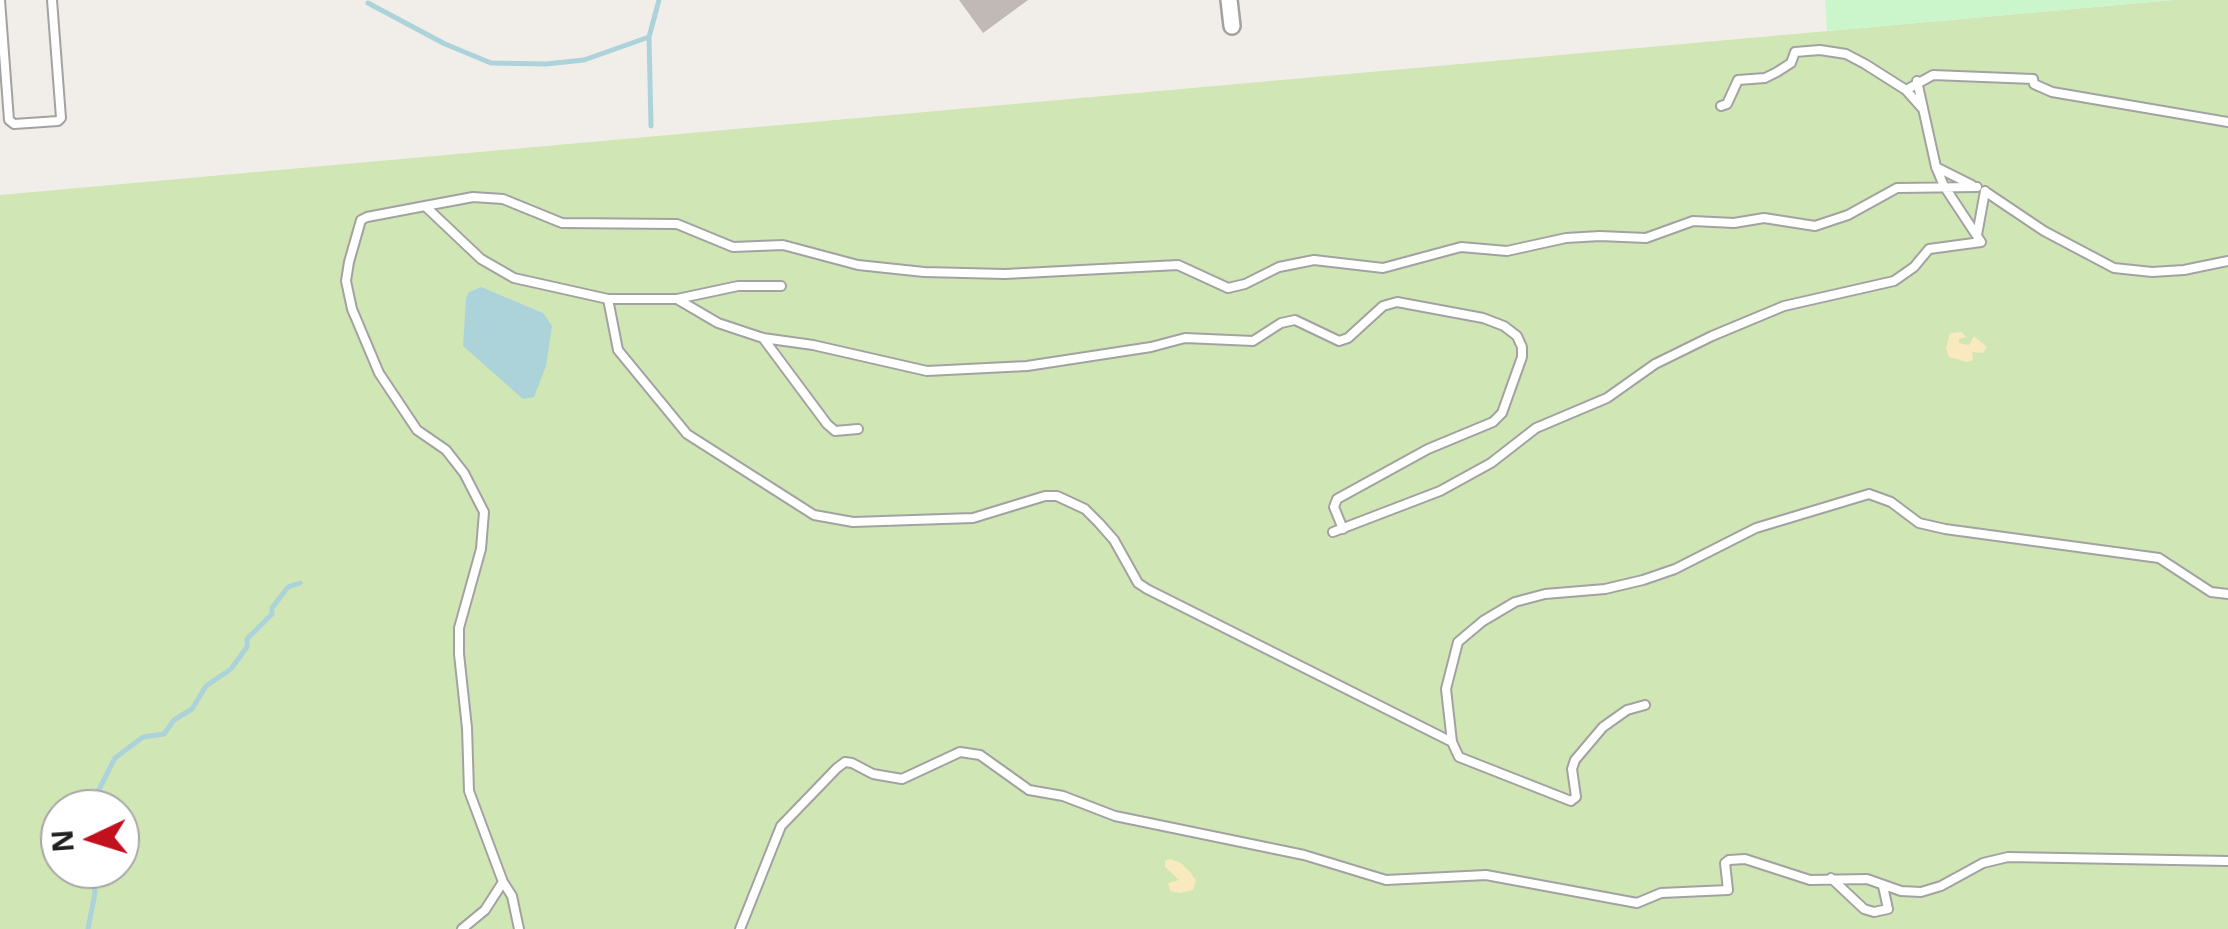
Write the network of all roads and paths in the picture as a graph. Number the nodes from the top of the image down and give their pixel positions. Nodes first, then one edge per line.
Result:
1 (0, 0) edge
2 (52, 0) edge
3 (1230, 0) edge
4 (1, 14) edge
5 (1232, 26) dead end
6 (1917, 81) junction
7 (1906, 90) junction
8 (1721, 106) dead end
9 (1926, 111) junction
10 (2228, 122) edge
11 (1936, 167) junction
12 (1944, 186) junction
13 (1982, 190) junction
14 (425, 206) junction
15 (1977, 235) junction
16 (2228, 262) edge
17 (781, 286) dead end
18 (604, 297) junction
19 (677, 299) junction
20 (763, 338) junction
21 (858, 429) dead end
22 (2228, 594) edge
23 (1645, 705) dead end
24 (1452, 742) junction
25 (2228, 861) edge
26 (1831, 878) junction
27 (503, 882) junction
28 (1883, 886) junction
29 (462, 929) edge
30 (520, 929) edge
31 (740, 929) edge

1 - 4 lane
2 - 4 lane
3 - 5 street
6 - 7 lane
6 - 9 lane
6 - 10 lane
7 - 8 lane
7 - 9 lane
9 - 11 lane
11 - 12 lane
11 - 13 lane
12 - 13 lane
12 - 14 lane
12 - 15 lane
13 - 15 lane
13 - 16 lane
14 - 18 lane
14 - 27 lane
15 - 20 lane
17 - 19 lane
18 - 19 lane
18 - 24 lane
19 - 20 lane
20 - 21 lane
22 - 24 lane
23 - 24 lane
25 - 28 lane
26 - 28 lane
26 - 28 lane
26 - 31 lane
27 - 29 lane
27 - 30 lane

